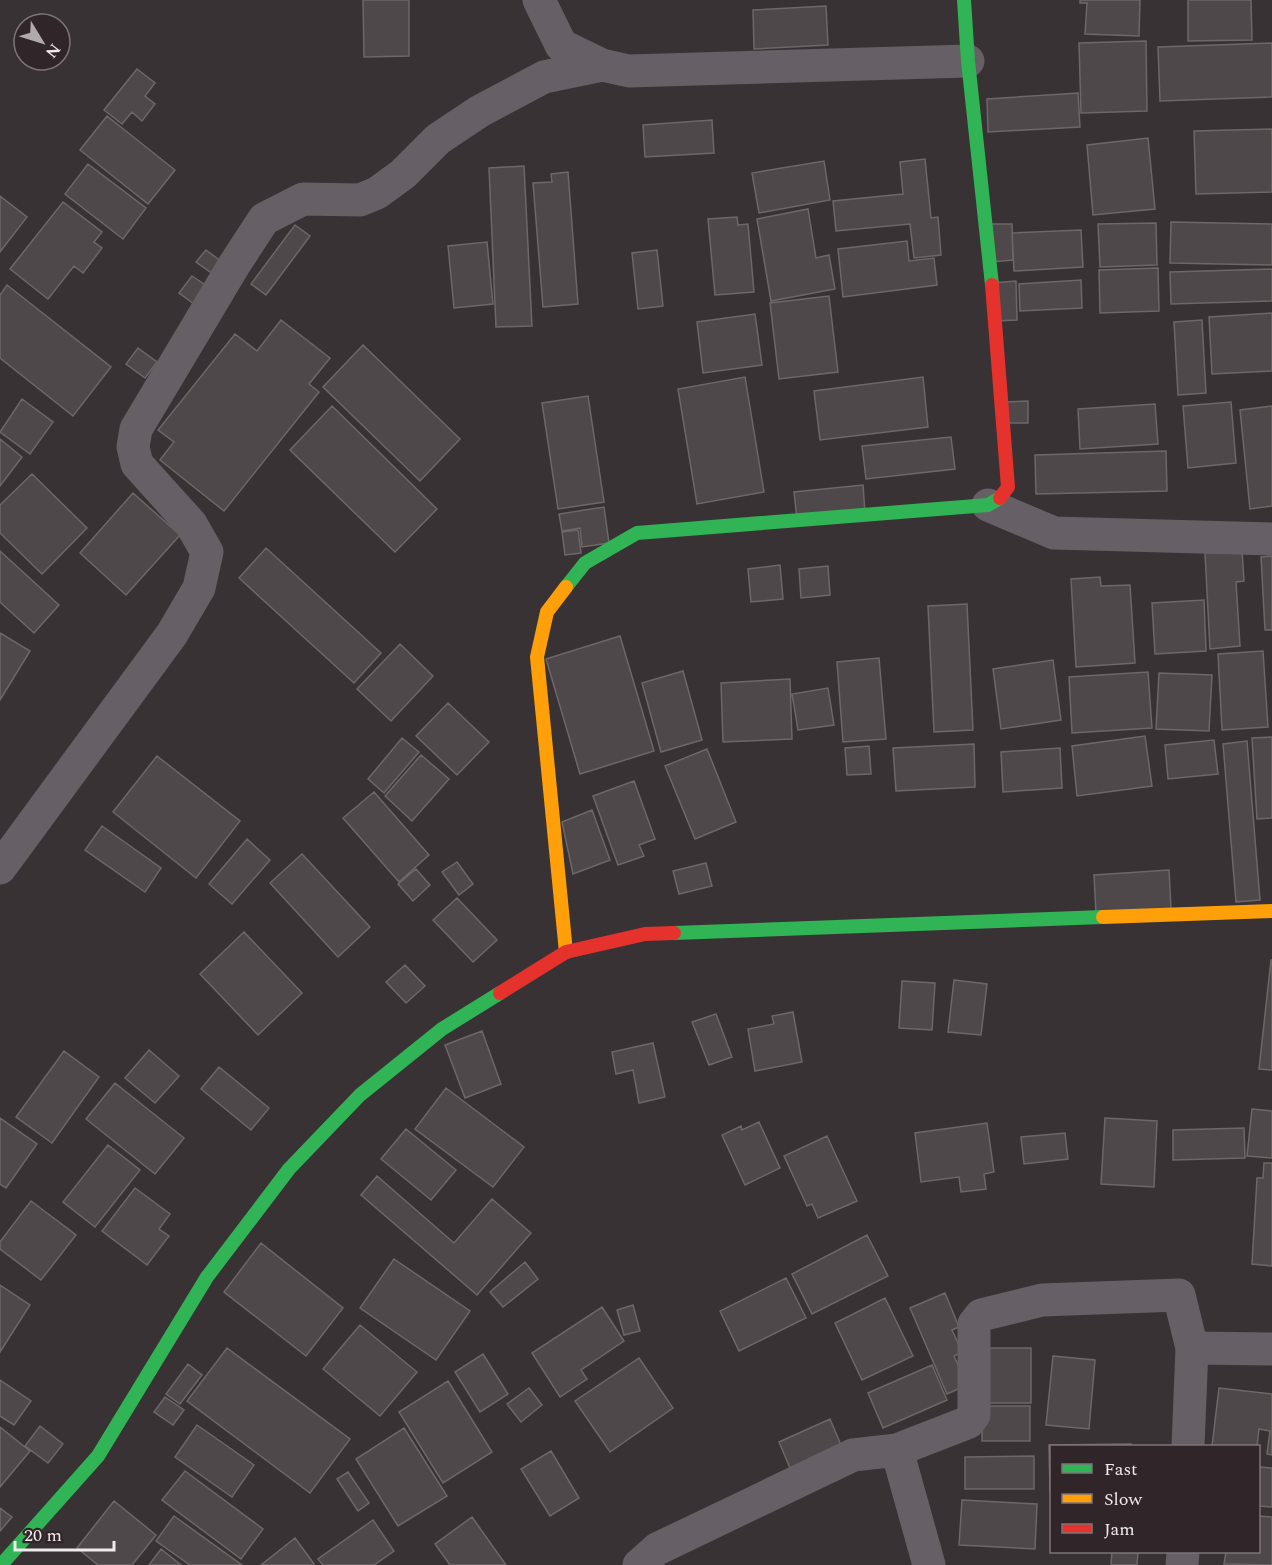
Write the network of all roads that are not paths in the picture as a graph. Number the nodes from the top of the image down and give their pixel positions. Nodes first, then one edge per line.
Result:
1 (539, 0) edge
2 (964, 0) edge
3 (968, 62) junction
4 (602, 64) junction
5 (988, 506) junction
6 (1272, 539) edge
7 (0, 868) edge
8 (1272, 911) edge
9 (566, 952) junction
10 (1192, 1348) junction
11 (1272, 1349) edge
12 (1188, 1445) edge
13 (897, 1450) junction
14 (1, 1565) edge
15 (639, 1565) edge
16 (929, 1565) edge

1 - 4 street
2 - 3 street
3 - 4 street
3 - 5 street
4 - 7 street
5 - 6 street
5 - 9 street
8 - 9 street
9 - 14 street
10 - 11 street
10 - 12 street
10 - 13 street
13 - 15 street
13 - 16 street

